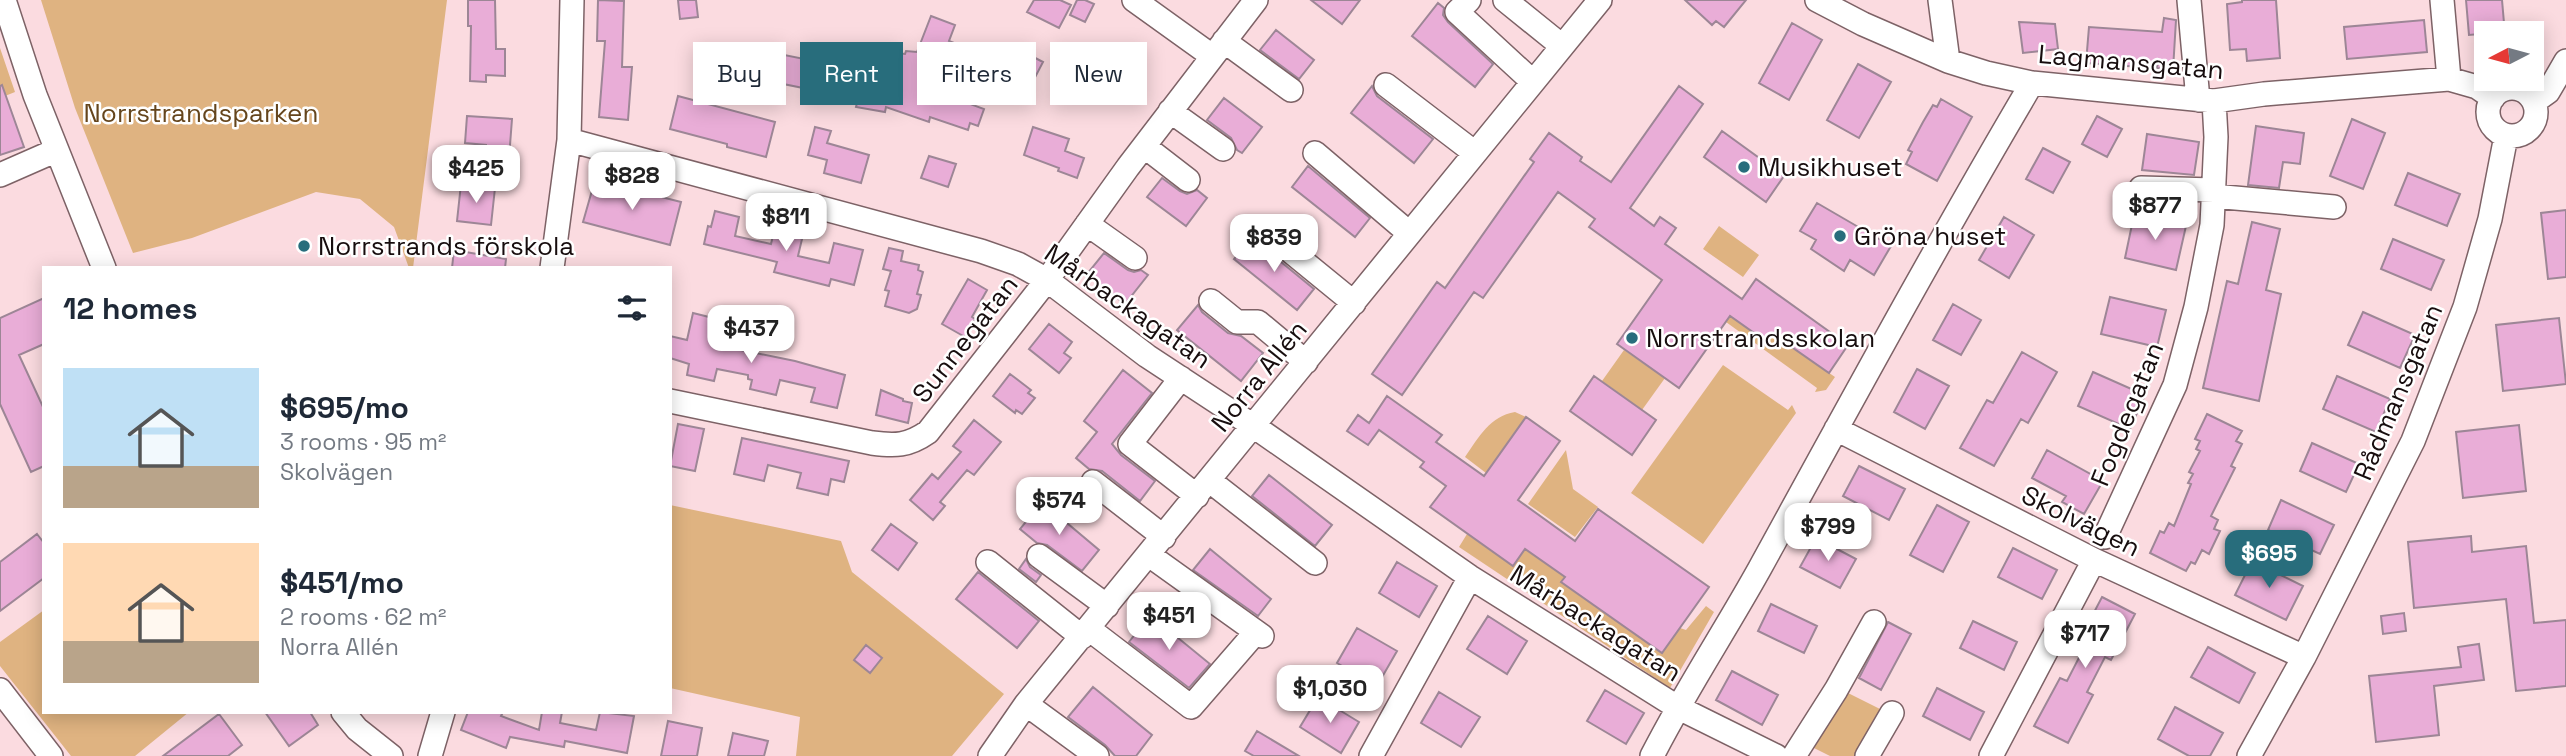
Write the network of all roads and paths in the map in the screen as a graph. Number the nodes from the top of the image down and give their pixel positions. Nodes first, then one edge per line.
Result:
1 (4, 0) edge
2 (572, 0) edge
3 (1134, 0) edge
4 (1256, 0) edge
5 (1469, 0) edge
6 (1505, 0) edge
7 (1817, 0) edge
8 (1940, 0) edge
9 (2189, 0) edge
10 (2441, 0) edge
11 (1593, 2) edge
12 (1562, 46) junction
13 (1218, 48) junction
14 (1948, 61) junction
15 (2566, 61) edge
16 (2449, 79) junction
17 (1533, 82) junction
18 (2032, 83) junction
19 (1386, 85) dead end
20 (1291, 90) dead end
21 (2493, 98) junction
22 (2206, 100) junction
23 (2534, 102) junction
24 (1170, 111) junction
25 (2506, 136) junction
26 (569, 140) junction
27 (1143, 146) junction
28 (1223, 149) dead end
29 (57, 150) junction
30 (1315, 153) dead end
31 (1475, 153) junction
32 (0, 175) edge
33 (1188, 180) dead end
34 (2141, 188) dead end
35 (2213, 193) junction
36 (2334, 207) dead end
37 (1087, 224) junction
38 (1267, 232) dead end
39 (1409, 233) junction
40 (1135, 258) dead end
41 (103, 266) edge
42 (552, 266) edge
43 (1047, 280) junction
44 (1211, 301) dead end
45 (1354, 303) junction
46 (1306, 362) junction
47 (1181, 378) junction
48 (672, 401) edge
49 (1255, 427) junction
50 (1836, 429) junction
51 (1093, 482) dead end
52 (1204, 488) junction
53 (1164, 537) junction
54 (2105, 537) dead end
55 (1149, 555) junction
56 (1039, 556) dead end
57 (2094, 560) junction
58 (988, 562) dead end
59 (1315, 564) dead end
60 (1470, 577) junction
61 (1107, 606) junction
62 (1874, 622) dead end
63 (1086, 633) junction
64 (2304, 657) junction
65 (0, 690) edge
66 (1026, 704) junction
67 (1677, 706) junction
68 (1892, 713) dead end
69 (345, 714) edge
70 (442, 714) edge
71 (51, 756) edge
72 (391, 756) edge
73 (430, 756) edge
74 (990, 756) edge
75 (1097, 756) edge
76 (1371, 756) edge
77 (1652, 756) edge
78 (1776, 756) edge
79 (1794, 756) edge
80 (1867, 756) edge
81 (1991, 756) edge
82 (2249, 756) edge

1 - 29 street
2 - 26 street
3 - 13 street
4 - 13 street, Sunnegatan
5 - 17 street
6 - 12 street
7 - 14 street, Lagmansgatan
8 - 14 street
9 - 22 street, Fogdegatan
10 - 16 street
11 - 12 street, Norra Allén
12 - 17 street, Norra Allén
13 - 20 street
13 - 24 street, Sunnegatan
14 - 18 street, Lagmansgatan
15 - 23 street
16 - 21 street, Lagmansgatan
16 - 22 street, Lagmansgatan
17 - 31 street, Norra Allén
18 - 22 street, Lagmansgatan
18 - 50 street
19 - 31 street
21 - 23 street
21 - 25 street
22 - 35 street, Fogdegatan
23 - 25 street
24 - 27 street, Sunnegatan
24 - 28 street
25 - 64 street, Rådmansgatan
26 - 42 street
26 - 43 street, Mårbackagatan
27 - 33 street
27 - 37 street, Sunnegatan
29 - 32 street
29 - 41 street
30 - 39 street
31 - 39 street, Norra Allén
34 - 35 street
35 - 36 street
35 - 54 street, Fogdegatan
37 - 40 street
37 - 43 street, Sunnegatan
38 - 45 street
39 - 45 street, Norra Allén
43 - 47 street, Mårbackagatan
43 - 48 street, Sunnegatan
44 - 46 street
45 - 46 street, Norra Allén
46 - 49 street, Norra Allén
47 - 49 street, Mårbackagatan
47 - 52 street
49 - 52 street, Norra Allén
49 - 60 street, Mårbackagatan
50 - 57 street, Skolvägen
50 - 67 street
51 - 53 street
52 - 53 street, Norra Allén
52 - 59 street
53 - 55 street, Norra Allén
55 - 61 street, Norra Allén
55 - 63 street
56 - 61 street
57 - 64 street, Skolvägen
57 - 81 street
58 - 63 street
60 - 67 street, Mårbackagatan
60 - 76 street
61 - 63 street, Norra Allén
62 - 79 street
63 - 66 street, Norra Allén
64 - 82 street, Rådmansgatan
65 - 71 street
66 - 74 street, Norra Allén
66 - 75 street
67 - 77 street
67 - 78 street, Mårbackagatan
68 - 80 street
69 - 72 street
70 - 73 street

